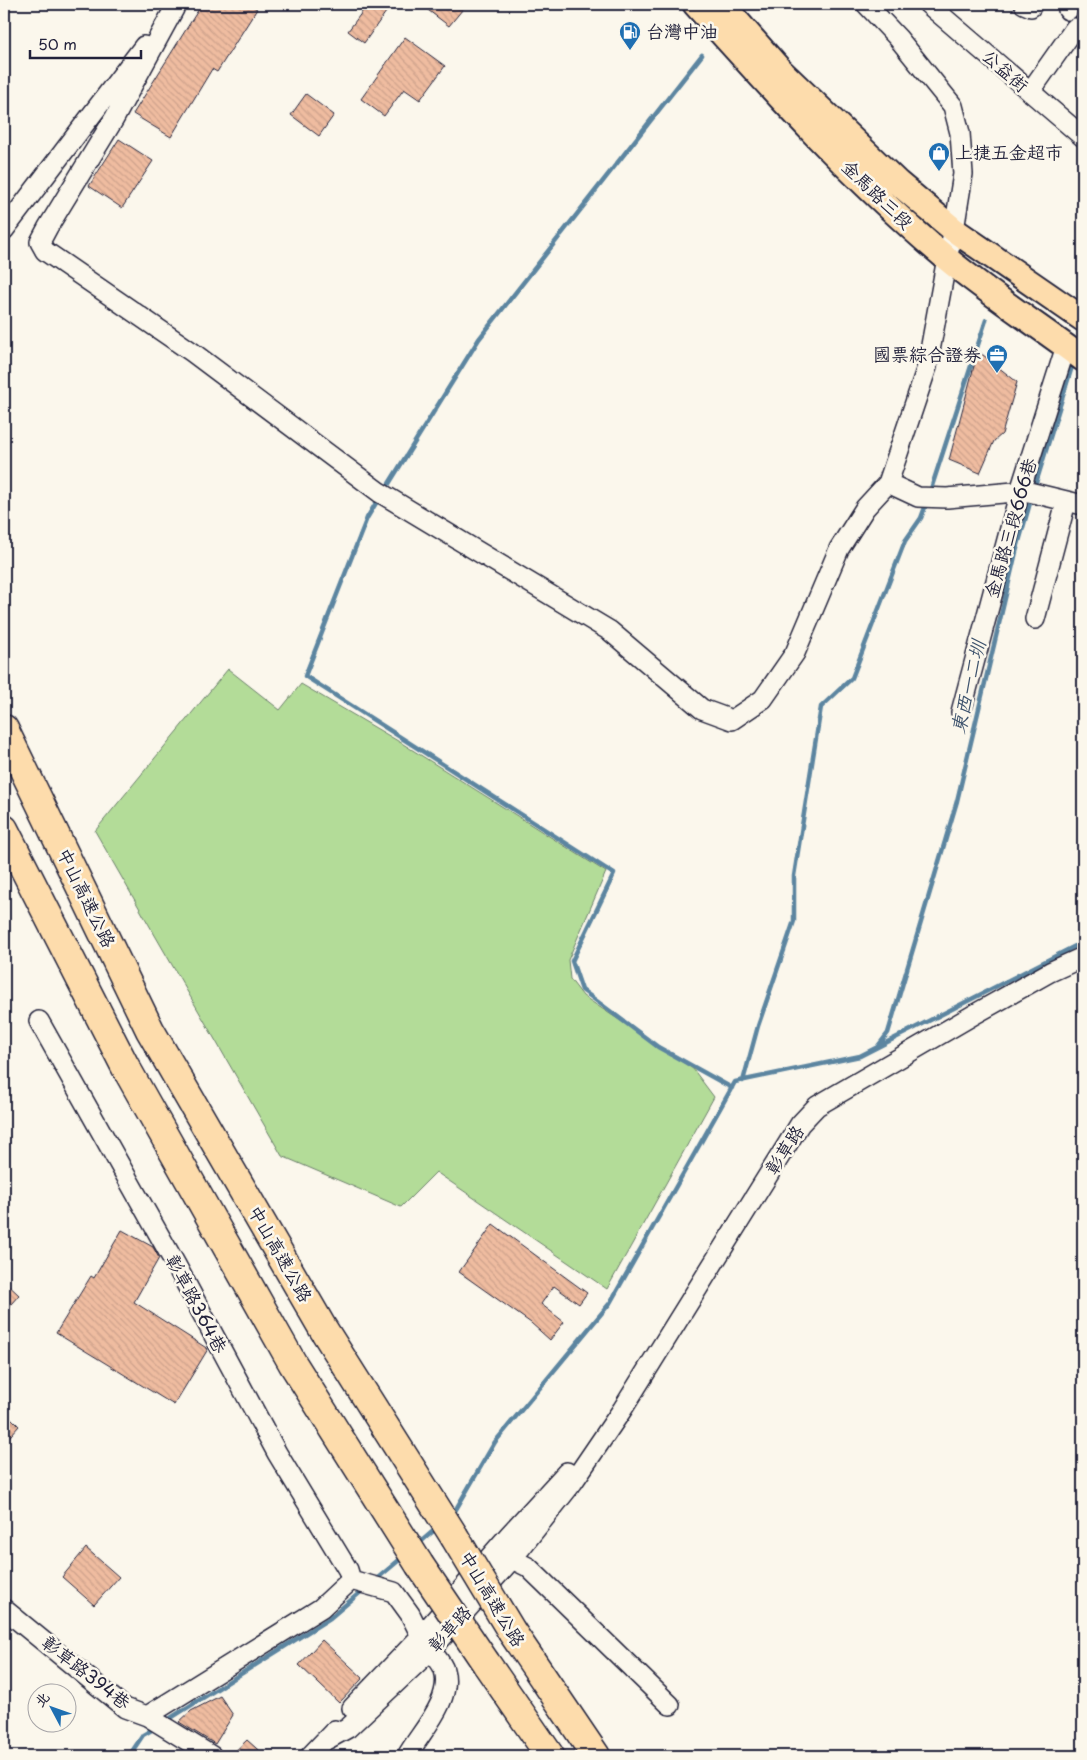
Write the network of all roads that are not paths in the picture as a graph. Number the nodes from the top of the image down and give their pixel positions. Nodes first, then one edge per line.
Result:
1 (695, 4) edge
2 (722, 4) edge
3 (866, 4) edge
4 (928, 4) edge
5 (175, 6) edge
6 (1075, 28) dead end
7 (1030, 92) junction
8 (1083, 137) edge
9 (4, 230) edge
10 (954, 230) junction
11 (947, 258) junction
12 (1080, 317) edge
13 (1075, 353) edge
14 (888, 483) junction
15 (1029, 492) junction
16 (1074, 503) edge
17 (1034, 619) dead end
18 (961, 712) dead end
19 (4, 729) edge
20 (4, 829) edge
21 (1083, 957) edge
22 (39, 1021) dead end
23 (592, 1454) junction
24 (512, 1559) junction
25 (354, 1582) junction
26 (4, 1609) edge
27 (426, 1643) junction
28 (670, 1705) dead end
29 (149, 1717) junction
30 (212, 1756) edge
31 (310, 1756) edge
32 (408, 1756) edge
33 (550, 1756) edge
34 (596, 1756) edge

1 - 11 main road, 金馬路三段
2 - 10 main road, 金馬路三段
3 - 10 street
4 - 7 street, 公益街
5 - 9 street
5 - 14 street
6 - 7 street
7 - 8 street, 公益街
10 - 11 street
10 - 12 main road, 金馬路三段
11 - 13 main road, 金馬路三段
11 - 14 street
13 - 15 street, 金馬路三段666巷
14 - 15 street
15 - 16 street
15 - 18 street, 金馬路三段666巷
16 - 17 street
19 - 34 highway, 中山高速公路, bridge
20 - 33 highway, bridge
21 - 23 street, 彰草路
22 - 25 street, 彰草路364巷
23 - 24 street, 彰草路
23 - 27 street, 彰草路
24 - 27 street, 彰草路
24 - 28 street
25 - 27 street
25 - 29 street
26 - 29 street, 彰草路394巷
27 - 31 street, 彰草路
27 - 32 street
29 - 30 street, 彰草路394巷

